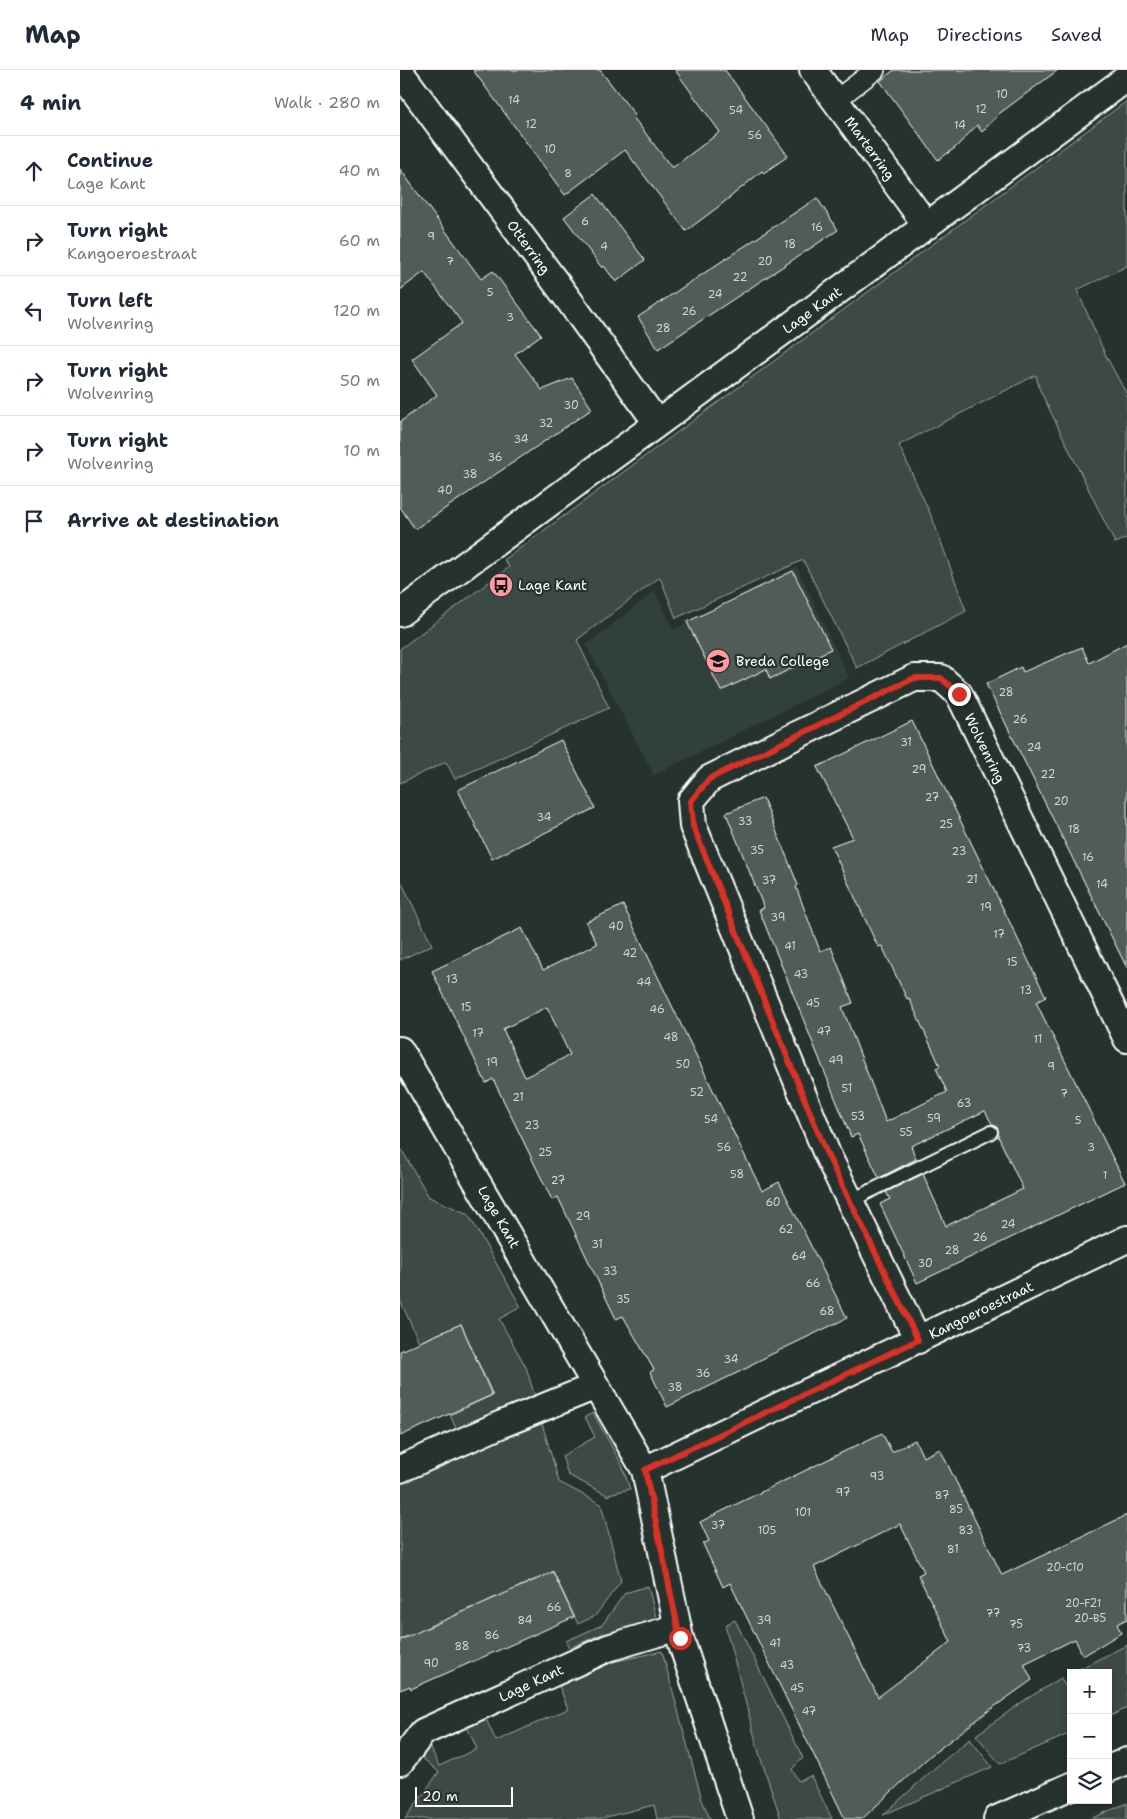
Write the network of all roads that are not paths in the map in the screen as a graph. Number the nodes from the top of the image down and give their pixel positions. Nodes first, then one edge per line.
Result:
1 (813, 70) edge
2 (875, 70) edge
3 (400, 72) edge
4 (1127, 78) edge
5 (836, 100) junction
6 (927, 226) junction
7 (657, 423) junction
8 (404, 603) edge
9 (1127, 1040) edge
10 (400, 1050) edge
11 (992, 1132) dead end
12 (850, 1201) junction
13 (1127, 1239) edge
14 (918, 1340) junction
15 (596, 1386) junction
16 (400, 1468) edge
17 (645, 1470) junction
18 (678, 1627) junction
19 (1127, 1761) edge
20 (400, 1762) edge
21 (1112, 1767) edge
22 (1067, 1788) edge
23 (740, 1819) edge
24 (997, 1819) edge

1 - 5 street, Marterring
2 - 5 street
3 - 7 street, Otterring
4 - 6 street, Lage Kant
5 - 6 street, Marterring
6 - 7 street, Lage Kant
7 - 8 street, Lage Kant
9 - 12 street, Wolvenring
10 - 15 street, Lage Kant
11 - 12 lane
12 - 14 street, Wolvenring
13 - 14 street, Kangoeroestraat
14 - 17 street, Kangoeroestraat
15 - 16 street
15 - 17 street, Lage Kant
17 - 18 street, Lage Kant
18 - 20 street, Lage Kant
18 - 23 street, Lage Kant
19 - 21 street
22 - 24 street

